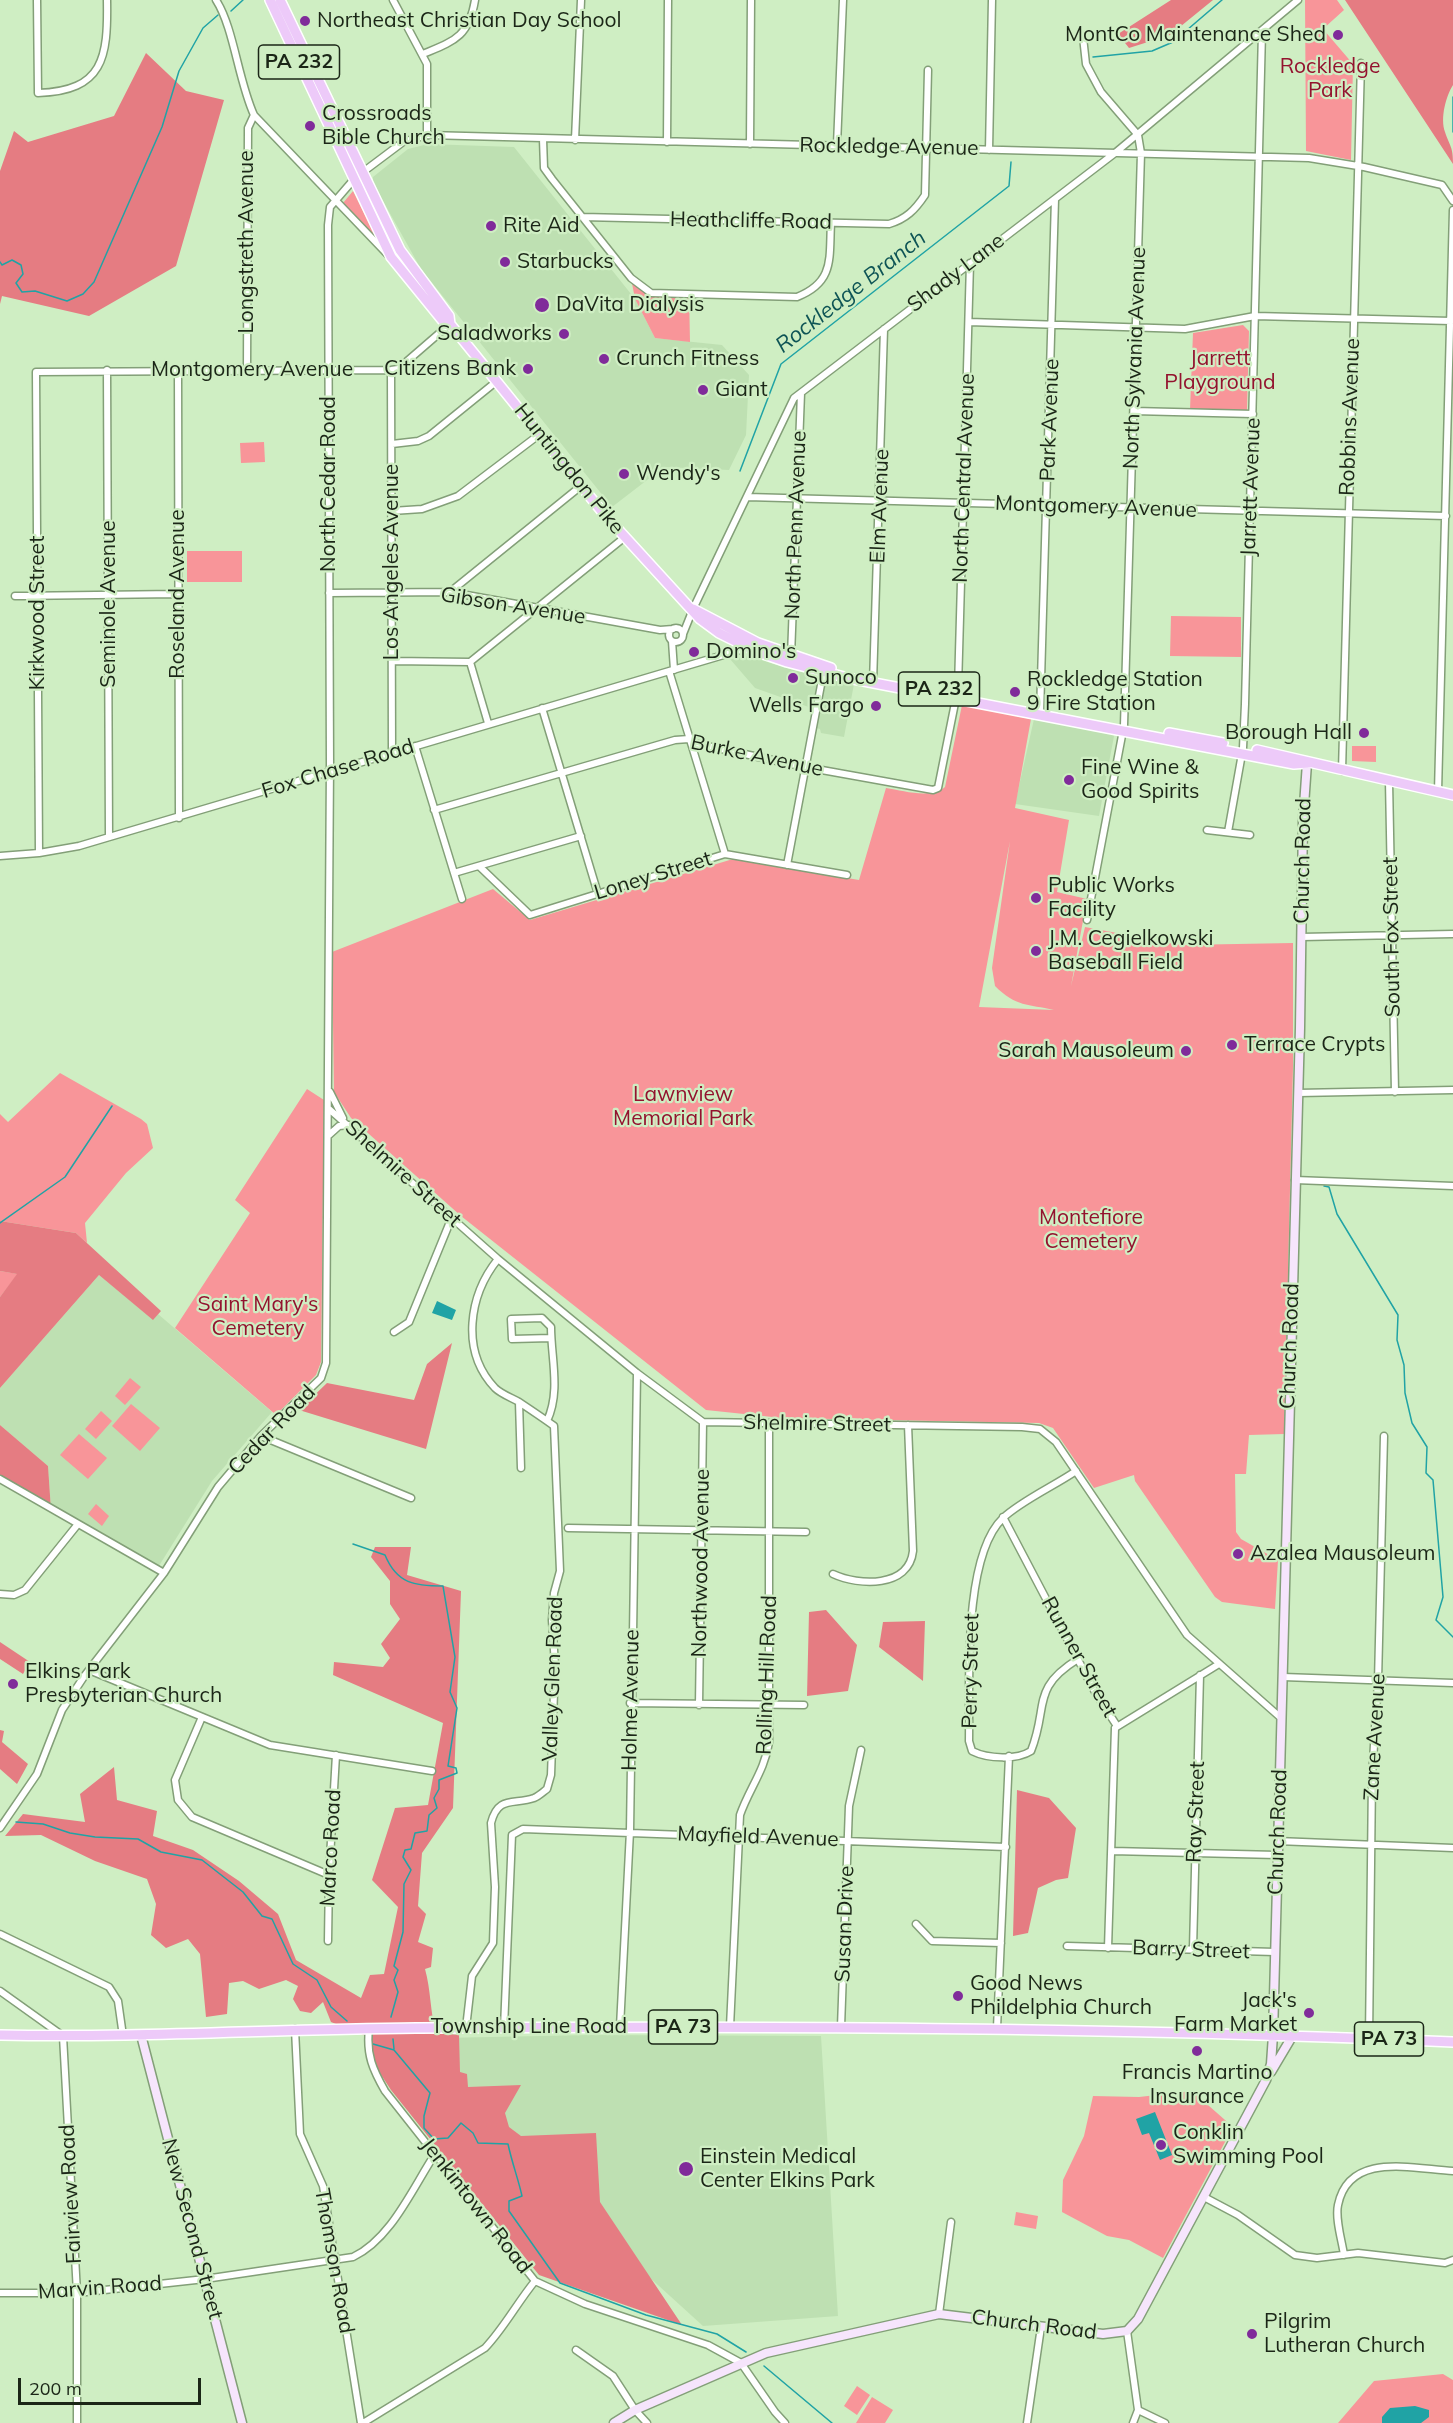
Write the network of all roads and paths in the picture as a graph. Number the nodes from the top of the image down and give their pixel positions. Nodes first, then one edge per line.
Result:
1 (38, 0) edge
2 (107, 0) edge
3 (216, 0) edge
4 (270, 0) edge
5 (280, 0) edge
6 (393, 0) edge
7 (475, 0) edge
8 (581, 0) edge
9 (668, 0) edge
10 (751, 0) edge
11 (843, 0) edge
12 (992, 0) edge
13 (1298, 0) edge
14 (1262, 32) junction
15 (1083, 38) dead end
16 (423, 54) junction
17 (1361, 63) dead end
18 (928, 70) dead end
19 (254, 115) junction
20 (427, 135) junction
21 (1138, 135) junction
22 (543, 140) junction
23 (575, 140) junction
24 (667, 142) junction
25 (750, 144) junction
26 (837, 145) junction
27 (927, 149) junction
28 (988, 150) junction
29 (1115, 153) junction
30 (1141, 153) junction
31 (1260, 155) junction
32 (1357, 166) junction
33 (358, 175) junction
34 (336, 198) junction
35 (1055, 199) junction
36 (1453, 201) edge
37 (1453, 210) edge
38 (582, 217) junction
39 (831, 223) junction
40 (391, 257) junction
41 (970, 263) junction
42 (1255, 316) junction
43 (1353, 318) junction
44 (1451, 321) junction
45 (969, 322) junction
46 (450, 324) junction
47 (1053, 324) junction
48 (1136, 327) junction
49 (884, 329) junction
50 (107, 370) junction
51 (247, 370) junction
52 (391, 370) junction
53 (178, 371) junction
54 (330, 371) junction
55 (36, 372) joint
56 (497, 381) junction
57 (801, 393) junction
58 (1134, 411) junction
59 (1253, 414) junction
60 (540, 434) junction
61 (392, 444) junction
62 (581, 486) junction
63 (747, 497) junction
64 (796, 498) junction
65 (880, 501) junction
66 (963, 502) junction
67 (1047, 506) junction
68 (1131, 508) junction
69 (392, 511) junction
70 (1250, 511) junction
71 (1348, 514) junction
72 (1446, 516) junction
73 (625, 537) junction
74 (450, 592) junction
75 (329, 593) junction
76 (393, 593) junction
77 (38, 594) junction
78 (177, 594) junction
79 (15, 596) dead end
80 (109, 597) junction
81 (534, 608) junction
82 (693, 609) junction
83 (688, 621) junction
84 (675, 629) junction
85 (682, 637) junction
86 (672, 641) junction
87 (747, 648) junction
88 (791, 656) junction
89 (674, 658) junction
90 (392, 661) junction
91 (470, 662) junction
92 (824, 669) junction
93 (671, 671) junction
94 (874, 680) junction
95 (957, 696) junction
96 (542, 708) junction
97 (1040, 711) junction
98 (488, 723) junction
99 (1123, 728) junction
100 (689, 739) junction
101 (415, 746) junction
102 (1243, 750) junction
103 (392, 753) junction
104 (1307, 763) junction
105 (805, 767) junction
106 (1342, 771) junction
107 (328, 772) junction
108 (561, 773) junction
109 (1389, 781) junction
110 (940, 783) joint
111 (1438, 792) junction
112 (1453, 795) edge
113 (434, 810) junction
114 (179, 818) junction
115 (1207, 830) dead end
116 (1228, 832) junction
117 (1250, 835) dead end
118 (580, 836) junction
119 (109, 837) junction
120 (39, 853) junction
121 (725, 854) junction
122 (0, 856) edge
123 (787, 865) junction
124 (479, 866) junction
125 (454, 873) junction
126 (847, 875) dead end
127 (598, 894) junction
128 (462, 899) dead end
129 (1087, 920) dead end
130 (1453, 934) edge
131 (1391, 935) junction
132 (1301, 937) junction
133 (327, 966) joint
134 (329, 1090) junction
135 (1453, 1090) edge
136 (1395, 1092) junction
137 (1298, 1093) junction
138 (329, 1109) junction
139 (347, 1123) junction
140 (329, 1135) junction
141 (1295, 1180) junction
142 (1453, 1186) edge
143 (452, 1216) junction
144 (498, 1259) junction
145 (394, 1332) dead end
146 (551, 1338) junction
147 (637, 1373) junction
148 (519, 1402) junction
149 (547, 1421) junction
150 (703, 1422) junction
151 (769, 1424) junction
152 (908, 1425) junction
153 (261, 1436) junction
154 (1384, 1436) dead end
155 (521, 1468) dead end
156 (1076, 1472) junction
157 (0, 1479) edge
158 (411, 1498) dead end
159 (1004, 1517) junction
160 (78, 1524) junction
161 (568, 1528) dead end
162 (633, 1530) junction
163 (700, 1530) junction
164 (770, 1531) junction
165 (806, 1532) dead end
166 (164, 1573) junction
167 (833, 1574) dead end
168 (0, 1594) edge
169 (1078, 1659) junction
170 (1219, 1664) junction
171 (89, 1670) junction
172 (1200, 1675) junction
173 (1283, 1677) junction
174 (1378, 1681) junction
175 (1453, 1683) edge
176 (630, 1703) junction
177 (699, 1705) junction
178 (804, 1705) dead end
179 (770, 1706) junction
180 (202, 1717) junction
181 (1281, 1718) junction
182 (1115, 1728) junction
183 (861, 1750) dead end
184 (336, 1755) junction
185 (1009, 1756) junction
186 (432, 1771) dead end
187 (0, 1828) edge
188 (630, 1831) junction
189 (738, 1836) junction
190 (848, 1840) junction
191 (1277, 1841) junction
192 (1371, 1844) junction
193 (1006, 1847) junction
194 (1453, 1848) edge
195 (1112, 1851) junction
196 (1194, 1854) junction
197 (1277, 1855) junction
198 (328, 1875) junction
199 (916, 1924) dead end
200 (0, 1934) edge
201 (328, 1941) dead end
202 (1001, 1943) junction
203 (1067, 1946) dead end
204 (1108, 1947) junction
205 (1193, 1949) junction
206 (1275, 1952) junction
207 (0, 1991) edge
208 (620, 2027) junction
209 (730, 2027) junction
210 (841, 2027) junction
211 (466, 2028) junction
212 (504, 2028) junction
213 (997, 2028) junction
214 (295, 2029) junction
215 (369, 2030) junction
216 (0, 2035) edge
217 (141, 2035) junction
218 (1273, 2035) junction
219 (1293, 2035) junction
220 (63, 2036) junction
221 (123, 2036) junction
222 (1369, 2038) junction
223 (1453, 2042) edge
224 (1266, 2080) junction
225 (435, 2154) junction
226 (1453, 2171) edge
227 (1204, 2198) junction
228 (951, 2222) dead end
229 (1344, 2255) junction
230 (1453, 2260) edge
231 (335, 2262) junction
232 (205, 2279) junction
233 (535, 2282) junction
234 (0, 2293) edge
235 (77, 2293) junction
236 (939, 2314) junction
237 (1041, 2327) junction
238 (1127, 2331) junction
239 (576, 2350) dead end
240 (741, 2362) junction
241 (635, 2410) junction
242 (1138, 2410) junction
243 (77, 2423) edge
244 (242, 2423) edge
245 (362, 2423) edge
246 (614, 2423) edge
247 (647, 2423) edge
248 (785, 2423) edge
249 (1028, 2423) edge
250 (1133, 2423) edge
251 (1165, 2423) edge

1 - 2 street
3 - 19 street
4 - 33 main road, Huntingdon Pike / PA 232
5 - 33 main road, Huntingdon Pike / PA 232
6 - 16 street
7 - 16 street
8 - 23 street
9 - 24 street
10 - 25 street
11 - 26 street
12 - 28 street
13 - 14 street, Shady Lane
14 - 21 street, Shady Lane
14 - 31 street, Jarrett Avenue
15 - 21 street
16 - 20 street
17 - 32 street, Robbins Avenue
18 - 27 street
19 - 34 street
19 - 51 street, Longstreth Avenue
20 - 22 street, Rockledge Avenue
20 - 33 street, Rockledge Avenue
21 - 29 street, Shady Lane
21 - 30 street, North Sylvania Avenue
22 - 23 street, Rockledge Avenue
22 - 38 street
23 - 24 street, Rockledge Avenue
24 - 25 street, Rockledge Avenue
25 - 26 street, Rockledge Avenue
26 - 27 street, Rockledge Avenue
27 - 28 street, Rockledge Avenue
27 - 39 street, Heathcliffe Road
28 - 29 street, Rockledge Avenue
29 - 30 street, Rockledge Avenue
29 - 35 street, Shady Lane
30 - 31 street, Rockledge Avenue
30 - 48 street, North Sylvania Avenue
31 - 32 street, Rockledge Avenue
31 - 42 street, Jarrett Avenue
32 - 36 street, Rockledge Avenue
32 - 43 street, Robbins Avenue
33 - 34 street, Rockledge Avenue
33 - 40 main road, Huntingdon Pike / PA 232
33 - 46 main road, Huntingdon Pike / PA 232
34 - 40 street
34 - 54 street, North Cedar Road
35 - 41 street, Shady Lane
35 - 47 street, Park Avenue
37 - 44 street
38 - 39 street, Heathcliffe Road
38 - 39 street
40 - 46 main road, Huntingdon Pike / PA 232
41 - 45 street, North Central Avenue
41 - 49 street, Shady Lane
42 - 43 street
42 - 48 street
42 - 59 street, Jarrett Avenue
43 - 44 street
43 - 71 street, Robbins Avenue
44 - 72 street
45 - 47 street
45 - 66 street, North Central Avenue
46 - 52 street
46 - 56 main road, Huntingdon Pike / PA 232
47 - 48 street
47 - 67 street, Park Avenue
48 - 58 street, North Sylvania Avenue
49 - 57 street, Shady Lane
49 - 65 street, Elm Avenue
50 - 53 street, Montgomery Avenue
50 - 55 street, Montgomery Avenue
50 - 80 street, Seminole Avenue
51 - 53 street, Montgomery Avenue
51 - 54 street, Montgomery Avenue
52 - 54 street, Montgomery Avenue
52 - 61 street, Los Angeles Avenue
53 - 78 street, Roseland Avenue
54 - 75 street, North Cedar Road
55 - 77 street, Kirkwood Street
56 - 60 main road, Huntingdon Pike / PA 232
56 - 61 street
57 - 63 street, Shady Lane
57 - 64 street, North Penn Avenue
58 - 59 street
58 - 68 street, North Sylvania Avenue
59 - 70 street, Jarrett Avenue
60 - 62 main road, Huntingdon Pike / PA 232
60 - 69 street
61 - 69 street, Los Angeles Avenue
62 - 73 main road, Huntingdon Pike / PA 232
62 - 74 street
63 - 64 street, Montgomery Avenue
63 - 82 street, Shady Lane
64 - 65 street, Montgomery Avenue
64 - 88 street, North Penn Avenue
65 - 66 street, Montgomery Avenue
65 - 94 street, Elm Avenue
66 - 67 street, Montgomery Avenue
66 - 95 street, North Central Avenue
67 - 68 street, Montgomery Avenue
67 - 97 street, Park Avenue
68 - 70 street, Montgomery Avenue
68 - 99 street, North Sylvania Avenue
69 - 76 street, Los Angeles Avenue
70 - 71 street, Montgomery Avenue
70 - 102 street, Jarrett Avenue
71 - 72 street, Montgomery Avenue
71 - 106 street, Robbins Avenue
72 - 111 street
73 - 81 street
73 - 82 main road, Huntingdon Pike / PA 232
74 - 76 street, Gibson Avenue
74 - 81 street, Gibson Avenue
75 - 76 street, Gibson Avenue
75 - 107 street, North Cedar Road
76 - 90 street, Los Angeles Avenue
77 - 79 street
77 - 80 street
77 - 120 street, Kirkwood Street
78 - 80 street
78 - 114 street, Roseland Avenue
80 - 119 street, Seminole Avenue
81 - 84 street, Gibson Avenue
81 - 91 street
82 - 83 street
82 - 87 main road, Huntingdon Pike / PA 232
82 - 88 main road, Huntingdon Pike / PA 232
83 - 84 street
83 - 85 street
84 - 85 street
84 - 86 street
85 - 86 street
85 - 89 street
86 - 89 street
87 - 92 main road, Huntingdon Pike / PA 232
87 - 93 street, Fox Chase Road
88 - 92 main road, Huntingdon Pike / PA 232
89 - 93 street
90 - 91 street
90 - 103 street, Los Angeles Avenue
91 - 98 street
92 - 94 main road, Huntingdon Pike / PA 232
92 - 105 street
93 - 96 street, Fox Chase Road
93 - 100 street
94 - 95 main road, Huntingdon Pike / PA 232
95 - 97 main road, Huntingdon Pike / PA 232
95 - 110 street, North Central Avenue
96 - 98 street, Fox Chase Road
96 - 108 street
97 - 99 main road, Huntingdon Pike / PA 232
98 - 101 street, Fox Chase Road
99 - 102 main road, Huntingdon Pike / PA 232
99 - 129 street, North Sylvania Avenue
100 - 105 street, Burke Avenue
100 - 108 street, Burke Avenue
100 - 121 street
101 - 103 street, Fox Chase Road
101 - 113 street
102 - 104 main road, Huntingdon Pike / PA 232
102 - 116 street, Jarrett Avenue
103 - 107 street, Fox Chase Road
104 - 106 main road, Huntingdon Pike / PA 232
104 - 132 street, Church Road
105 - 110 street, Burke Avenue
105 - 123 street
106 - 109 main road, Huntingdon Pike / PA 232
107 - 114 street, Fox Chase Road
107 - 133 street, North Cedar Road
108 - 113 street, Burke Avenue
108 - 118 street
109 - 111 main road, Huntingdon Pike / PA 232
109 - 131 street, South Fox Street
111 - 112 main road, Huntingdon Pike / PA 232
113 - 125 street
114 - 119 street, Fox Chase Road
115 - 116 street
116 - 117 street
118 - 124 street
118 - 127 street
119 - 120 street, Fox Chase Road
120 - 122 street, Fox Chase Road
121 - 123 street, Loney Street
121 - 127 street, Loney Street
123 - 126 street, Loney Street
124 - 125 street
124 - 127 street, Loney Street
125 - 128 street
130 - 131 street
131 - 132 street
131 - 136 street, South Fox Street
132 - 137 street, Church Road
133 - 134 street, Cedar Road
134 - 138 street, Cedar Road
134 - 139 street
135 - 136 street
136 - 137 street
137 - 141 street, Church Road
138 - 139 street, Shelmire Street
138 - 140 street, Cedar Road
139 - 140 street
139 - 143 street, Shelmire Street
140 - 153 street, Cedar Road
141 - 142 street
141 - 173 street, Church Road
143 - 144 street, Shelmire Street
143 - 145 street
144 - 147 street, Shelmire Street
144 - 148 street
146 - 146 street
146 - 149 street
147 - 150 street, Shelmire Street
147 - 162 street, Holme Avenue
148 - 149 street
148 - 155 street
149 - 211 street, Valley Glen Road
150 - 151 street, Shelmire Street
150 - 163 street, Northwood Avenue
151 - 152 street, Shelmire Street
151 - 164 street, Rolling Hill Road
152 - 156 street, Shelmire Street
152 - 167 street
153 - 158 street
153 - 166 street, Cedar Road
154 - 174 street, Zane Avenue
156 - 159 street, Perry Street
156 - 170 street, Shelmire Street
157 - 160 street
159 - 169 street, Runner Street
159 - 185 street, Perry Street
160 - 166 street
160 - 168 street
161 - 162 street
162 - 163 street
162 - 176 street, Holme Avenue
163 - 164 street
163 - 177 street, Northwood Avenue
164 - 165 street
164 - 179 street, Rolling Hill Road
166 - 171 street, Cedar Road
169 - 182 street, Runner Street
169 - 185 street
170 - 172 street
170 - 181 street, Shelmire Street
171 - 180 street
171 - 187 street, Cedar Road
172 - 182 street
172 - 196 street, Ray Street
173 - 174 street
173 - 181 street, Church Road
174 - 175 street
174 - 192 street, Zane Avenue
176 - 177 street
176 - 188 street, Holme Avenue
177 - 179 street
178 - 179 street
179 - 189 street, Rolling Hill Road
180 - 184 street
180 - 198 street
181 - 191 street, Church Road
182 - 195 street, Runner Street
183 - 190 street, Susan Drive
184 - 186 street
184 - 198 street, Marco Road
185 - 193 street
188 - 189 street, Mayfield Avenue
188 - 208 street, Holme Avenue
188 - 212 street, Mayfield Avenue
189 - 190 street, Mayfield Avenue
189 - 209 street, Rolling Hill Road
190 - 193 street, Mayfield Avenue
190 - 210 street, Susan Drive
191 - 192 street
191 - 197 street, Church Road
192 - 194 street
192 - 222 street, Zane Avenue
193 - 202 street
195 - 196 street
195 - 204 street, Runner Street
196 - 197 street
196 - 205 street, Ray Street
197 - 206 street, Church Road
198 - 201 street, Marco Road
199 - 202 street
200 - 221 street
202 - 213 street
203 - 204 street, Barry Street
204 - 205 street, Barry Street
205 - 206 street, Barry Street
206 - 218 street, Church Road
207 - 220 street
208 - 209 main road, Township Line Road / PA 73
208 - 212 main road, Township Line Road / PA 73
209 - 210 main road, Township Line Road / PA 73
210 - 213 main road, Township Line Road / PA 73
211 - 212 main road, Township Line Road / PA 73
211 - 215 main road, Township Line Road / PA 73
213 - 218 main road, Township Line Road / PA 73
214 - 215 main road, Township Line Road / PA 73
214 - 217 main road, Township Line Road / PA 73
214 - 231 street, Thomson Road
215 - 225 street, Jenkintown Road
216 - 220 main road, Township Line Road / PA 73
217 - 221 main road, Township Line Road / PA 73
217 - 232 street, New Second Street
218 - 219 main road, PA 73
218 - 224 street, Church Road
219 - 222 main road, PA 73
219 - 224 street
220 - 221 main road, Township Line Road / PA 73
220 - 235 street, Fairview Road
222 - 223 main road, PA 73
224 - 227 street, Church Road
225 - 231 street, Marvin Road
225 - 233 street, Jenkintown Road
226 - 229 street
227 - 229 street
227 - 238 street, Church Road
228 - 236 street
229 - 230 street
231 - 232 street, Marvin Road
231 - 245 street, Thomson Road
232 - 235 street, Marvin Road
232 - 244 street, New Second Street
233 - 240 street, Jenkintown Road
233 - 245 street
234 - 235 street, Marvin Road
235 - 243 street, Fairview Road
236 - 237 street, Church Road
236 - 240 street, Church Road
237 - 238 street, Church Road
237 - 249 street
238 - 242 street
239 - 241 street
240 - 241 street, Church Road
240 - 248 street, Jenkintown Road
241 - 246 street, Church Road
241 - 247 street
242 - 250 street
242 - 251 street

